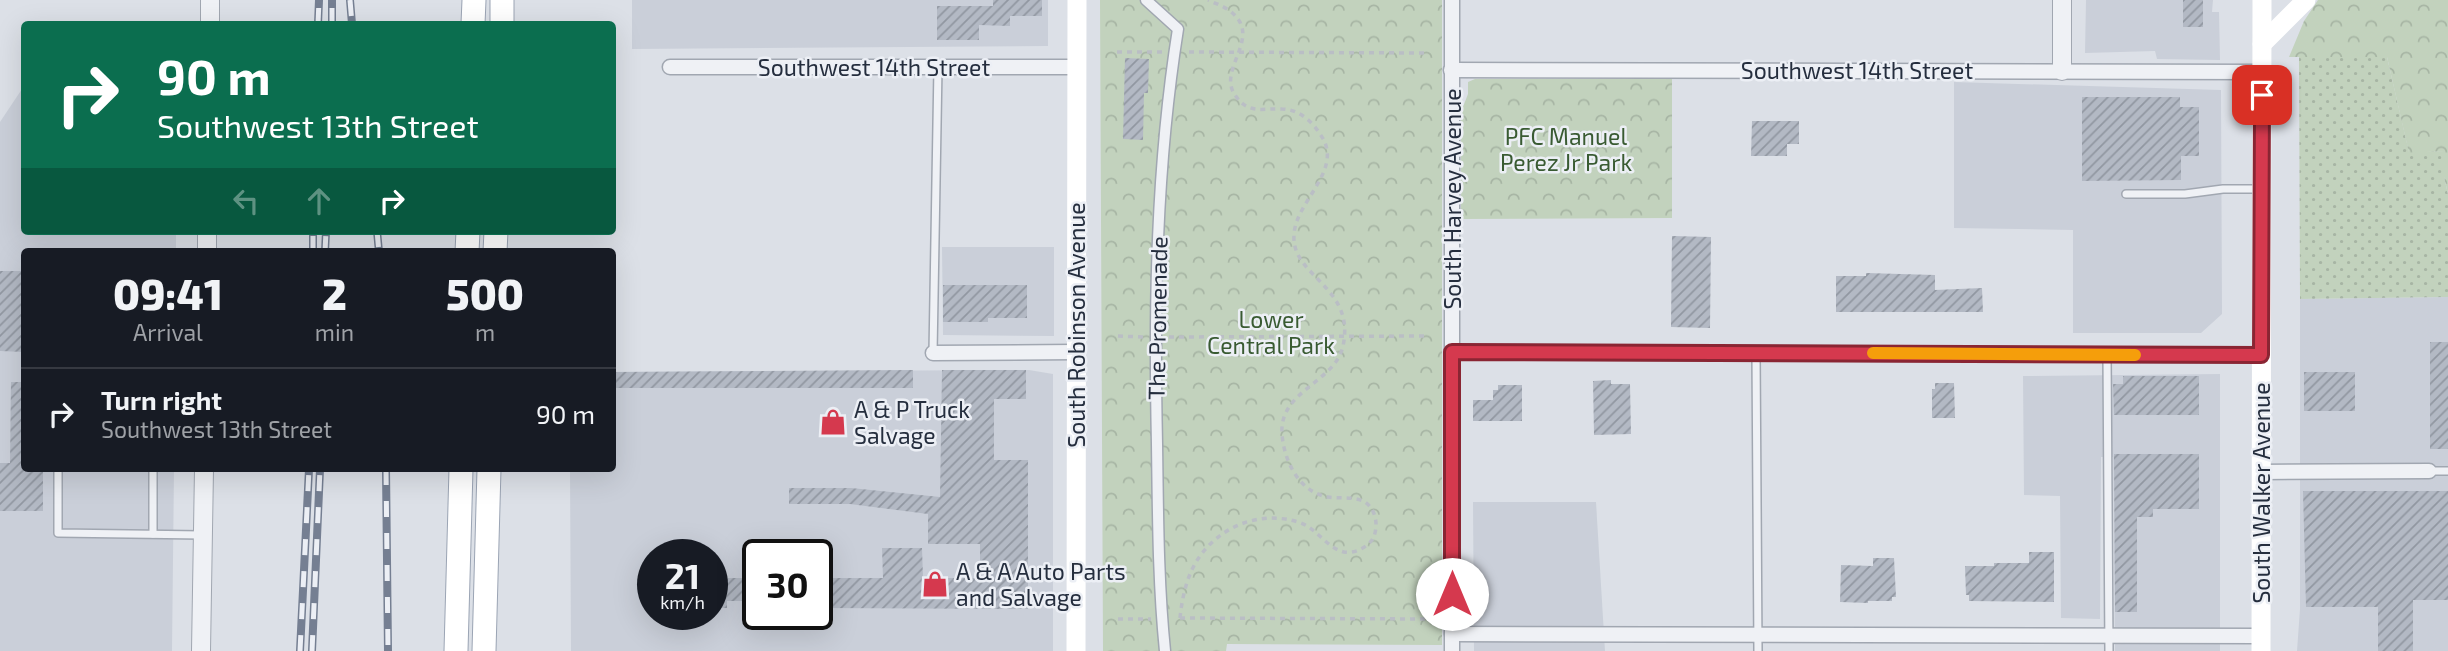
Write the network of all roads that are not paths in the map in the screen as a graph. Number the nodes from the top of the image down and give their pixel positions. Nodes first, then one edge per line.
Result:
1 (211, 0) edge
2 (474, 0) edge
3 (502, 0) edge
4 (1077, 0) edge
5 (1146, 0) edge
6 (1452, 0) edge
7 (2062, 0) edge
8 (2262, 0) edge
9 (2306, 0) edge
10 (210, 21) edge
11 (473, 21) edge
12 (502, 21) edge
13 (2262, 44) junction
14 (670, 67) dead end
15 (937, 67) junction
16 (1077, 67) junction
17 (1451, 69) junction
18 (2062, 71) junction
19 (2262, 72) junction
20 (2262, 188) junction
21 (2126, 194) dead end
22 (1076, 352) junction
23 (1452, 352) junction
24 (933, 353) joint
25 (1756, 353) junction
26 (2107, 355) junction
27 (2261, 355) junction
28 (2428, 471) joint
29 (2448, 471) edge
30 (58, 472) edge
31 (153, 472) edge
32 (204, 472) edge
33 (461, 472) edge
34 (489, 472) edge
35 (2261, 472) junction
36 (153, 534) junction
37 (203, 535) junction
38 (1452, 635) junction
39 (1759, 635) junction
40 (2109, 643) edge
41 (2261, 644) edge
42 (201, 651) edge
43 (456, 651) edge
44 (484, 651) edge
45 (1076, 651) edge
46 (1165, 651) edge
47 (1452, 651) edge
48 (1759, 651) edge

1 - 10 street
2 - 11 main road
3 - 12 main road
4 - 16 main road, South Robinson Avenue
5 - 46 street, The Promenade
6 - 17 street, South Harvey Avenue
7 - 18 street
8 - 13 main road, South Walker Avenue
9 - 13 main road
13 - 19 main road, South Walker Avenue
14 - 15 street, Southwest 14th Street
15 - 16 street, Southwest 14th Street
15 - 24 lane
16 - 22 main road, South Robinson Avenue
17 - 18 street, Southwest 14th Street
17 - 23 street, South Harvey Avenue
18 - 19 street, Southwest 14th Street
19 - 20 main road, South Walker Avenue
20 - 21 lane
20 - 27 main road, South Walker Avenue
22 - 24 street
22 - 45 main road, South Robinson Avenue
23 - 25 street
23 - 38 street, South Harvey Avenue
25 - 26 street
25 - 39 lane
26 - 27 street
26 - 40 lane
27 - 35 main road, South Walker Avenue
28 - 29 lane
28 - 35 street
30 - 36 lane
31 - 36 lane
32 - 37 street
33 - 43 main road
34 - 44 main road
35 - 41 main road, South Walker Avenue
36 - 37 lane
37 - 42 street
38 - 39 street
38 - 47 street, South Harvey Avenue
39 - 40 street
39 - 48 lane
40 - 41 street

